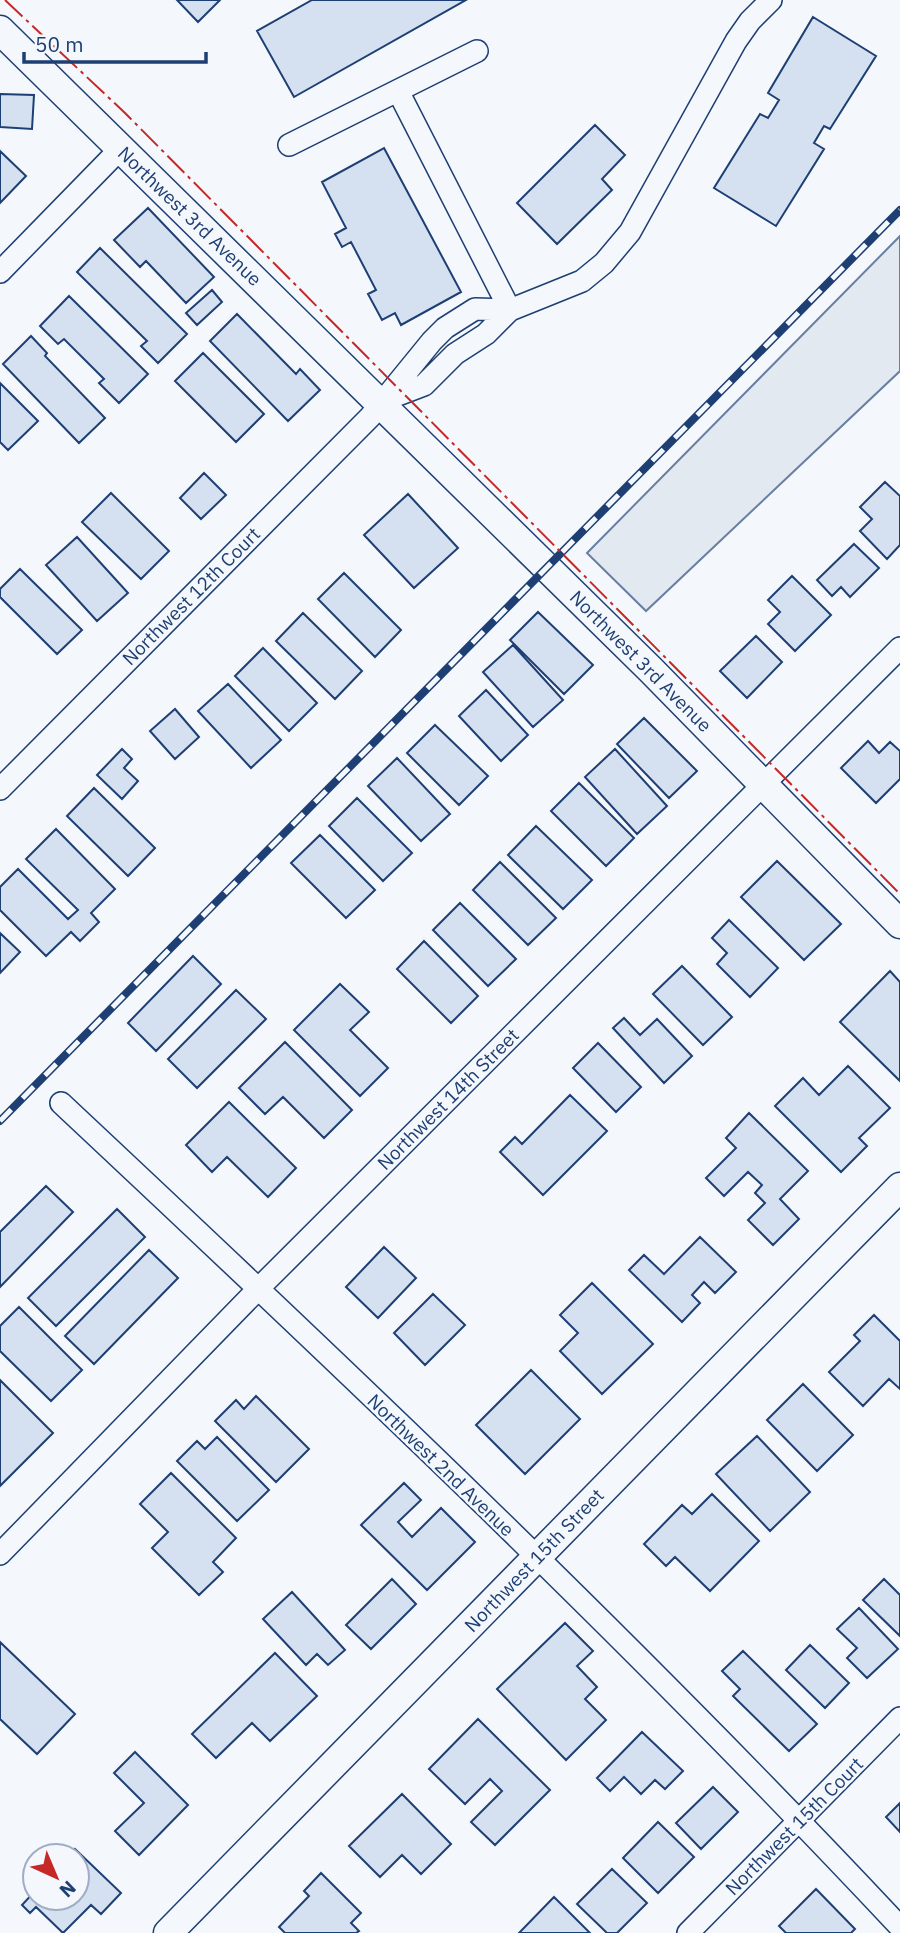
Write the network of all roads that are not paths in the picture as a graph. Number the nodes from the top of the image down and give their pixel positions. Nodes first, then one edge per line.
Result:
1 (771, 0) edge
2 (0, 30) edge
3 (477, 51) dead end
4 (398, 91) junction
5 (289, 145) dead end
6 (120, 149) junction
7 (0, 272) edge
8 (510, 310) junction
9 (380, 402) junction
10 (900, 648) edge
11 (765, 785) junction
12 (0, 789) edge
13 (900, 924) edge
14 (61, 1103) dead end
15 (900, 1187) edge
16 (258, 1289) junction
17 (0, 1554) edge
18 (537, 1558) junction
19 (900, 1718) edge
20 (800, 1820) junction
21 (900, 1927) edge
22 (168, 1933) edge
23 (688, 1933) edge

1 - 8 street
2 - 6 street, Northwest 3rd Avenue
3 - 4 street
4 - 5 street
4 - 8 street
6 - 7 street
6 - 9 street, Northwest 3rd Avenue
8 - 9 street
9 - 11 street, Northwest 3rd Avenue
9 - 12 street, Northwest 12th Court
10 - 11 street, Northwest 14th Street
11 - 13 street, Northwest 3rd Avenue
11 - 16 street, Northwest 14th Street
14 - 16 street, Northwest 2nd Avenue
15 - 18 street, Northwest 15th Street
16 - 17 street, Northwest 14th Street
16 - 18 street, Northwest 2nd Avenue
18 - 20 street, Northwest 2nd Avenue
18 - 22 street, Northwest 15th Street
19 - 20 street, Northwest 15th Court
20 - 21 street, Northwest 2nd Avenue
20 - 23 street, Northwest 15th Court

